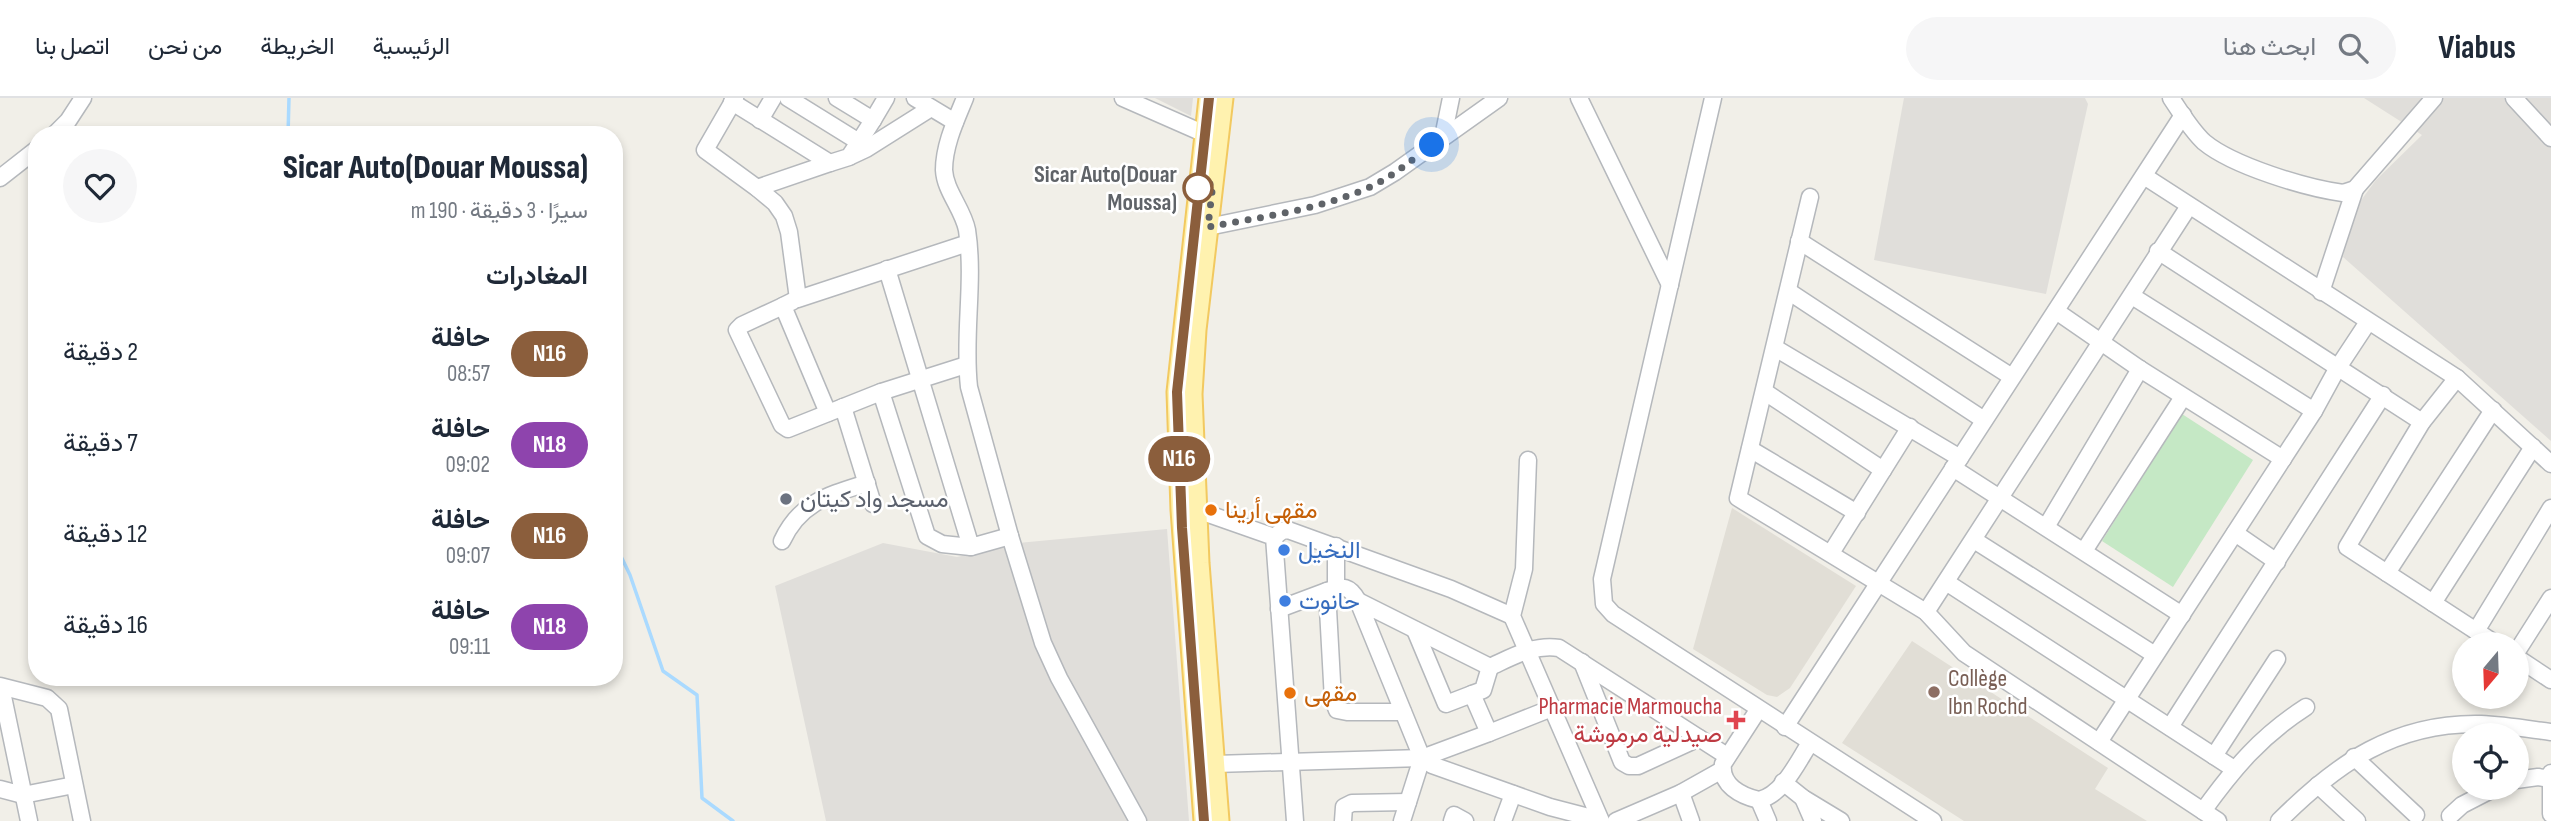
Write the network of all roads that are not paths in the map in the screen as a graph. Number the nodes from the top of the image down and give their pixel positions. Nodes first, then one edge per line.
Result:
1 (82, 98) edge
2 (773, 98) edge
3 (788, 98) edge
4 (837, 98) edge
5 (886, 98) edge
6 (915, 98) edge
7 (965, 98) edge
8 (1123, 98) edge
9 (1209, 98) edge
10 (1223, 98) edge
11 (1451, 98) edge
12 (1499, 98) edge
13 (1579, 98) edge
14 (1713, 98) edge
15 (2171, 98) edge
16 (2434, 98) edge
17 (2514, 98) edge
18 (734, 100) edge
19 (931, 107) junction
20 (2183, 116) junction
21 (760, 120) junction
22 (873, 120) junction
23 (955, 122) junction
24 (63, 126) edge
25 (1205, 134) junction
26 (1443, 136) junction
27 (2551, 138) edge
28 (859, 142) junction
29 (28, 156) edge
30 (849, 157) junction
31 (830, 163) junction
32 (2144, 176) junction
33 (0, 178) edge
34 (757, 188) junction
35 (2355, 189) junction
36 (1810, 197) dead end
37 (2189, 206) junction
38 (1208, 227) junction
39 (1800, 241) junction
40 (968, 243) junction
41 (2158, 251) junction
42 (887, 269) junction
43 (1670, 285) junction
44 (1788, 291) junction
45 (2321, 292) junction
46 (2132, 296) junction
47 (790, 302) junction
48 (2056, 311) junction
49 (2368, 322) junction
50 (2101, 342) junction
51 (1775, 348) junction
52 (966, 365) junction
53 (2140, 369) junction
54 (2337, 369) junction
55 (2012, 377) junction
56 (2457, 378) junction
57 (922, 379) junction
58 (881, 392) junction
59 (1765, 392) junction
60 (2383, 395) junction
61 (2183, 397) junction
62 (835, 410) junction
63 (2493, 410) junction
64 (2314, 411) junction
65 (1984, 420) junction
66 (2422, 422) junction
67 (1910, 427) junction
68 (2533, 447) junction
69 (1750, 449) junction
70 (2283, 459) junction
71 (1528, 460) dead end
72 (1956, 463) junction
73 (2551, 464) edge
74 (1883, 470) junction
75 (867, 483) junction
76 (2000, 498) junction
77 (873, 504) dead end
78 (2551, 508) edge
79 (1197, 510) junction
80 (1857, 513) junction
81 (2046, 527) junction
82 (2235, 533) junction
83 (1010, 536) junction
84 (1274, 537) junction
85 (1974, 540) junction
86 (782, 541) dead end
87 (1336, 546) junction
88 (971, 547) junction
89 (2084, 551) junction
90 (1831, 553) junction
91 (2277, 562) junction
92 (2387, 573) junction
93 (1879, 582) junction
94 (1946, 582) junction
95 (1332, 589) junction
96 (2551, 598) edge
97 (1358, 601) junction
98 (2432, 603) junction
99 (1279, 609) junction
100 (1926, 612) junction
101 (2182, 615) junction
102 (1512, 616) junction
103 (1415, 630) junction
104 (2476, 631) joint
105 (2529, 634) edge
106 (1528, 651) junction
107 (2155, 655) junction
108 (2277, 659) dead end
109 (1582, 662) junction
110 (2529, 664) edge
111 (1490, 667) junction
112 (2551, 680) edge
113 (1, 686) edge
114 (1472, 694) junction
115 (2127, 699) junction
116 (2306, 707) dead end
117 (1552, 708) junction
118 (1758, 710) junction
119 (1403, 712) junction
120 (1785, 727) junction
121 (2170, 727) junction
122 (2551, 732) edge
123 (1489, 733) junction
124 (6, 737) edge
125 (1699, 738) junction
126 (2099, 742) junction
127 (1810, 743) junction
128 (2214, 756) junction
129 (2354, 757) junction
130 (1422, 758) junction
131 (1291, 760) junction
132 (1724, 763) junction
133 (1215, 764) junction
134 (2234, 769) junction
135 (2551, 773) edge
136 (2529, 778) edge
137 (2551, 779) edge
138 (1783, 782) junction
139 (74, 785) junction
140 (2318, 785) junction
141 (0, 789) edge
142 (1681, 793) junction
143 (1513, 794) junction
144 (23, 795) junction
145 (1803, 798) junction
146 (1759, 800) junction
147 (2472, 800) edge
148 (1408, 802) junction
149 (2203, 811) junction
150 (2551, 813) edge
151 (2416, 815) dead end
152 (2449, 816) dead end
153 (2288, 818) edge
154 (29, 821) edge
155 (82, 821) edge
156 (1138, 821) edge
157 (1204, 821) edge
158 (1219, 821) edge
159 (1295, 821) edge
160 (1343, 821) edge
161 (1402, 821) edge
162 (1452, 821) edge
163 (1465, 821) edge
164 (1503, 821) edge
165 (1605, 821) edge
166 (1690, 821) edge
167 (1768, 821) edge
168 (1813, 821) edge
169 (1841, 821) edge
170 (1933, 821) edge
171 (2218, 821) edge
172 (2357, 821) edge

1 - 24 street
2 - 21 street
3 - 28 street
4 - 22 street
5 - 22 street
6 - 19 street
7 - 23 street
8 - 25 street
9 - 25 main road
10 - 38 main road
11 - 26 street
12 - 26 street
13 - 43 street
14 - 43 street
15 - 20 street
16 - 35 street
17 - 27 street
18 - 21 street
18 - 34 street
19 - 23 street
19 - 30 street
20 - 32 street
20 - 35 street
21 - 31 street
22 - 28 street
23 - 40 street
25 - 157 main road
26 - 38 street
28 - 30 street
29 - 33 street
30 - 31 street
31 - 34 street
32 - 37 street
32 - 48 street
34 - 47 street
35 - 45 street
36 - 39 street
37 - 41 street
37 - 45 street
38 - 79 main road
39 - 44 street
39 - 55 street
40 - 42 street
40 - 52 street
41 - 46 street
41 - 54 street
42 - 47 street
42 - 57 street
43 - 118 street
44 - 51 street
44 - 65 street
45 - 49 street
46 - 50 street
46 - 64 street
47 - 62 street
47 - 62 street
48 - 50 street
48 - 55 street
49 - 54 street
49 - 56 street
50 - 53 street
50 - 76 street
51 - 59 street
51 - 67 street
52 - 57 street
52 - 83 street
53 - 61 street
53 - 81 street
54 - 60 street
54 - 64 street
55 - 65 street
56 - 63 street
56 - 66 street
57 - 58 street
57 - 88 street
58 - 62 street
58 - 88 street
59 - 69 street
59 - 74 street
60 - 66 street
60 - 91 street
61 - 70 street
61 - 89 street
62 - 75 street
63 - 68 street
63 - 92 street
64 - 70 street
65 - 72 street
66 - 92 street
67 - 72 street
67 - 74 street
68 - 73 street
68 - 98 street
69 - 80 street
69 - 90 street
70 - 82 street
71 - 102 street
72 - 76 street
72 - 93 street
74 - 80 street
75 - 77 street
75 - 86 street
76 - 81 street
76 - 85 street
78 - 104 street
79 - 84 street
79 - 133 main road
80 - 90 street
81 - 89 street
82 - 91 street
82 - 101 street
83 - 88 street
83 - 156 street
84 - 87 street
84 - 99 street
85 - 94 street
85 - 107 street
87 - 95 street
87 - 102 street
89 - 101 street
90 - 93 street
91 - 121 street
92 - 98 street
93 - 100 street
93 - 120 street
94 - 100 street
94 - 115 street
95 - 97 street
95 - 99 street
95 - 119 street
96 - 105 street
97 - 103 street
97 - 119 street
98 - 104 street
99 - 131 street
100 - 126 street
101 - 107 street
102 - 106 street
103 - 111 street
103 - 114 street
106 - 109 street
106 - 111 street
106 - 117 street
107 - 115 street
108 - 128 street
109 - 125 street
109 - 125 street
110 - 112 street
111 - 114 street
113 - 124 street
113 - 139 street
114 - 123 street
115 - 121 street
115 - 126 street
116 - 134 street
117 - 123 street
117 - 165 street
118 - 120 street
118 - 132 street
119 - 130 street
120 - 127 street
121 - 128 street
122 - 129 street
123 - 130 street
124 - 144 street
125 - 132 street
126 - 149 street
127 - 138 street
127 - 170 street
128 - 134 street
129 - 140 street
129 - 151 street
130 - 131 street
130 - 143 street
130 - 148 street
131 - 133 street
131 - 159 street
132 - 142 street
132 - 146 street
133 - 158 main road
134 - 149 street
135 - 137 street
136 - 137 street
137 - 150 street
138 - 145 street
138 - 146 street
139 - 144 street
139 - 155 street
140 - 153 street
140 - 172 street
141 - 144 street
142 - 165 street
142 - 166 street
143 - 164 street
143 - 165 street
144 - 154 street
145 - 168 street
145 - 169 street
146 - 167 street
147 - 152 street
148 - 160 street
148 - 161 street
149 - 171 street
162 - 163 street

